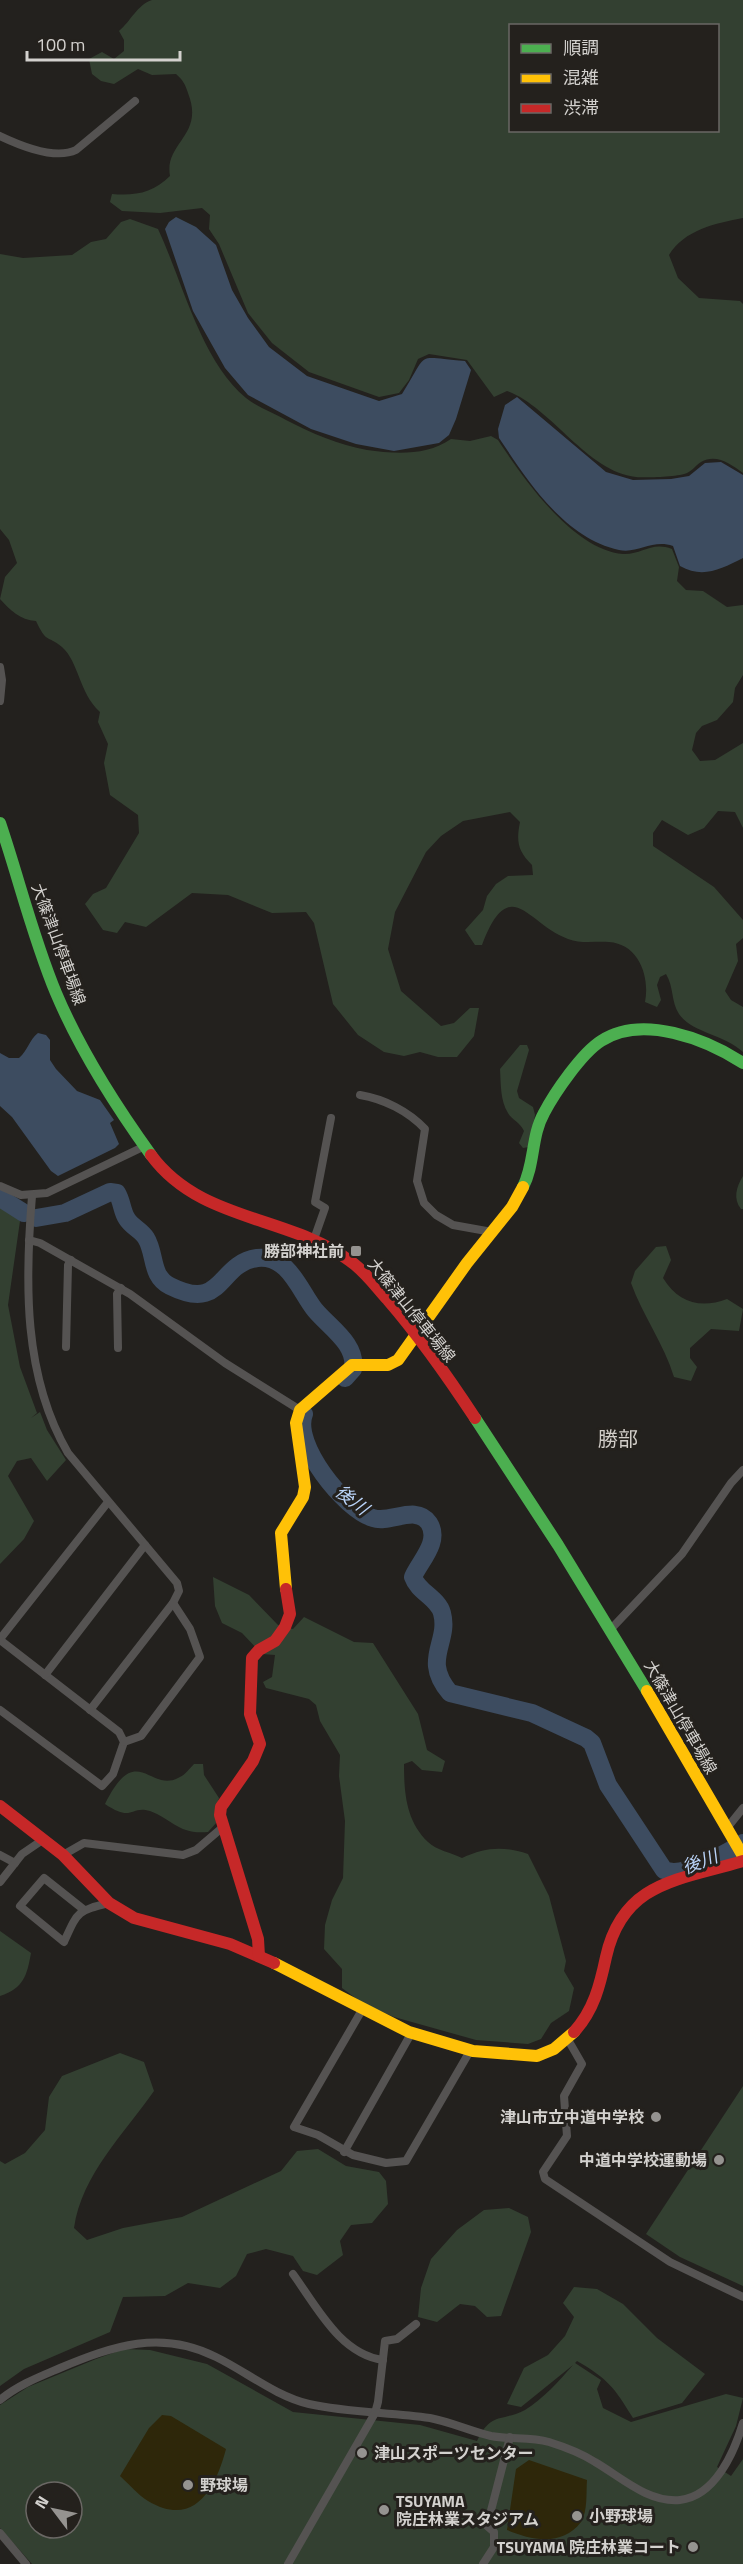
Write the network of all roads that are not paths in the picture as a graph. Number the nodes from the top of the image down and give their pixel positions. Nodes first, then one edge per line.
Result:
1 (135, 101) dead end
2 (0, 136) edge
3 (0, 667) edge
4 (0, 702) edge
5 (0, 824) edge
6 (743, 1063) edge
7 (360, 1095) dead end
8 (331, 1118) dead end
9 (145, 1146) junction
10 (0, 1186) edge
11 (32, 1196) junction
12 (492, 1232) junction
13 (29, 1240) junction
14 (313, 1242) junction
15 (71, 1260) junction
16 (121, 1288) junction
17 (414, 1336) junction
18 (66, 1347) dead end
19 (118, 1348) dead end
20 (300, 1410) junction
21 (741, 1476) edge
22 (108, 1502) junction
23 (144, 1545) junction
24 (173, 1603) junction
25 (610, 1630) junction
26 (0, 1640) edge
27 (45, 1675) junction
28 (0, 1710) edge
29 (90, 1710) junction
30 (124, 1742) junction
31 (0, 1806) edge
32 (743, 1808) edge
33 (223, 1827) junction
34 (730, 1833) junction
35 (44, 1839) junction
36 (0, 1855) edge
37 (63, 1855) junction
38 (743, 1857) edge
39 (15, 1863) junction
40 (0, 1882) edge
41 (109, 1903) junction
42 (83, 1909) junction
43 (259, 1956) junction
44 (362, 2010) junction
45 (412, 2032) junction
46 (567, 2038) junction
47 (470, 2051) junction
48 (344, 2152) junction
49 (293, 2274) dead end
50 (743, 2297) edge
51 (416, 2324) dead end
52 (383, 2360) junction
53 (0, 2400) edge
54 (375, 2413) junction
55 (743, 2423) edge
56 (510, 2437) junction
57 (0, 2533) edge
58 (26, 2564) edge
59 (288, 2564) edge
60 (483, 2564) edge

1 - 2 street
3 - 4 street
5 - 9 street, 大篠津山停車場線
6 - 12 street
7 - 12 street
8 - 14 street
9 - 11 street
9 - 14 street, 大篠津山停車場線
10 - 11 street
11 - 13 street
12 - 17 street
13 - 15 street
13 - 22 street
14 - 17 street, 大篠津山停車場線
15 - 16 street
15 - 18 street
16 - 19 street
16 - 20 street
17 - 20 street
17 - 25 street, 大篠津山停車場線
20 - 33 street
21 - 25 street
22 - 23 street
22 - 26 street
23 - 24 street
23 - 27 street
24 - 29 street
24 - 30 street
25 - 34 street, 大篠津山停車場線
26 - 27 street
27 - 29 street
28 - 30 street
29 - 30 street
31 - 35 street
32 - 34 street
33 - 37 street
33 - 43 street
34 - 38 street, 大篠津山停車場線
35 - 37 street
35 - 39 street
36 - 39 street
37 - 41 street
38 - 46 street
39 - 40 street
41 - 42 street
41 - 43 street
42 - 42 street
43 - 44 street
44 - 45 street
44 - 48 street
45 - 47 street
45 - 48 street
46 - 47 street
46 - 50 street
47 - 48 street
49 - 52 street
51 - 52 street
52 - 54 street
53 - 54 street
54 - 56 street
54 - 59 street
55 - 56 street
56 - 60 street
57 - 58 street

